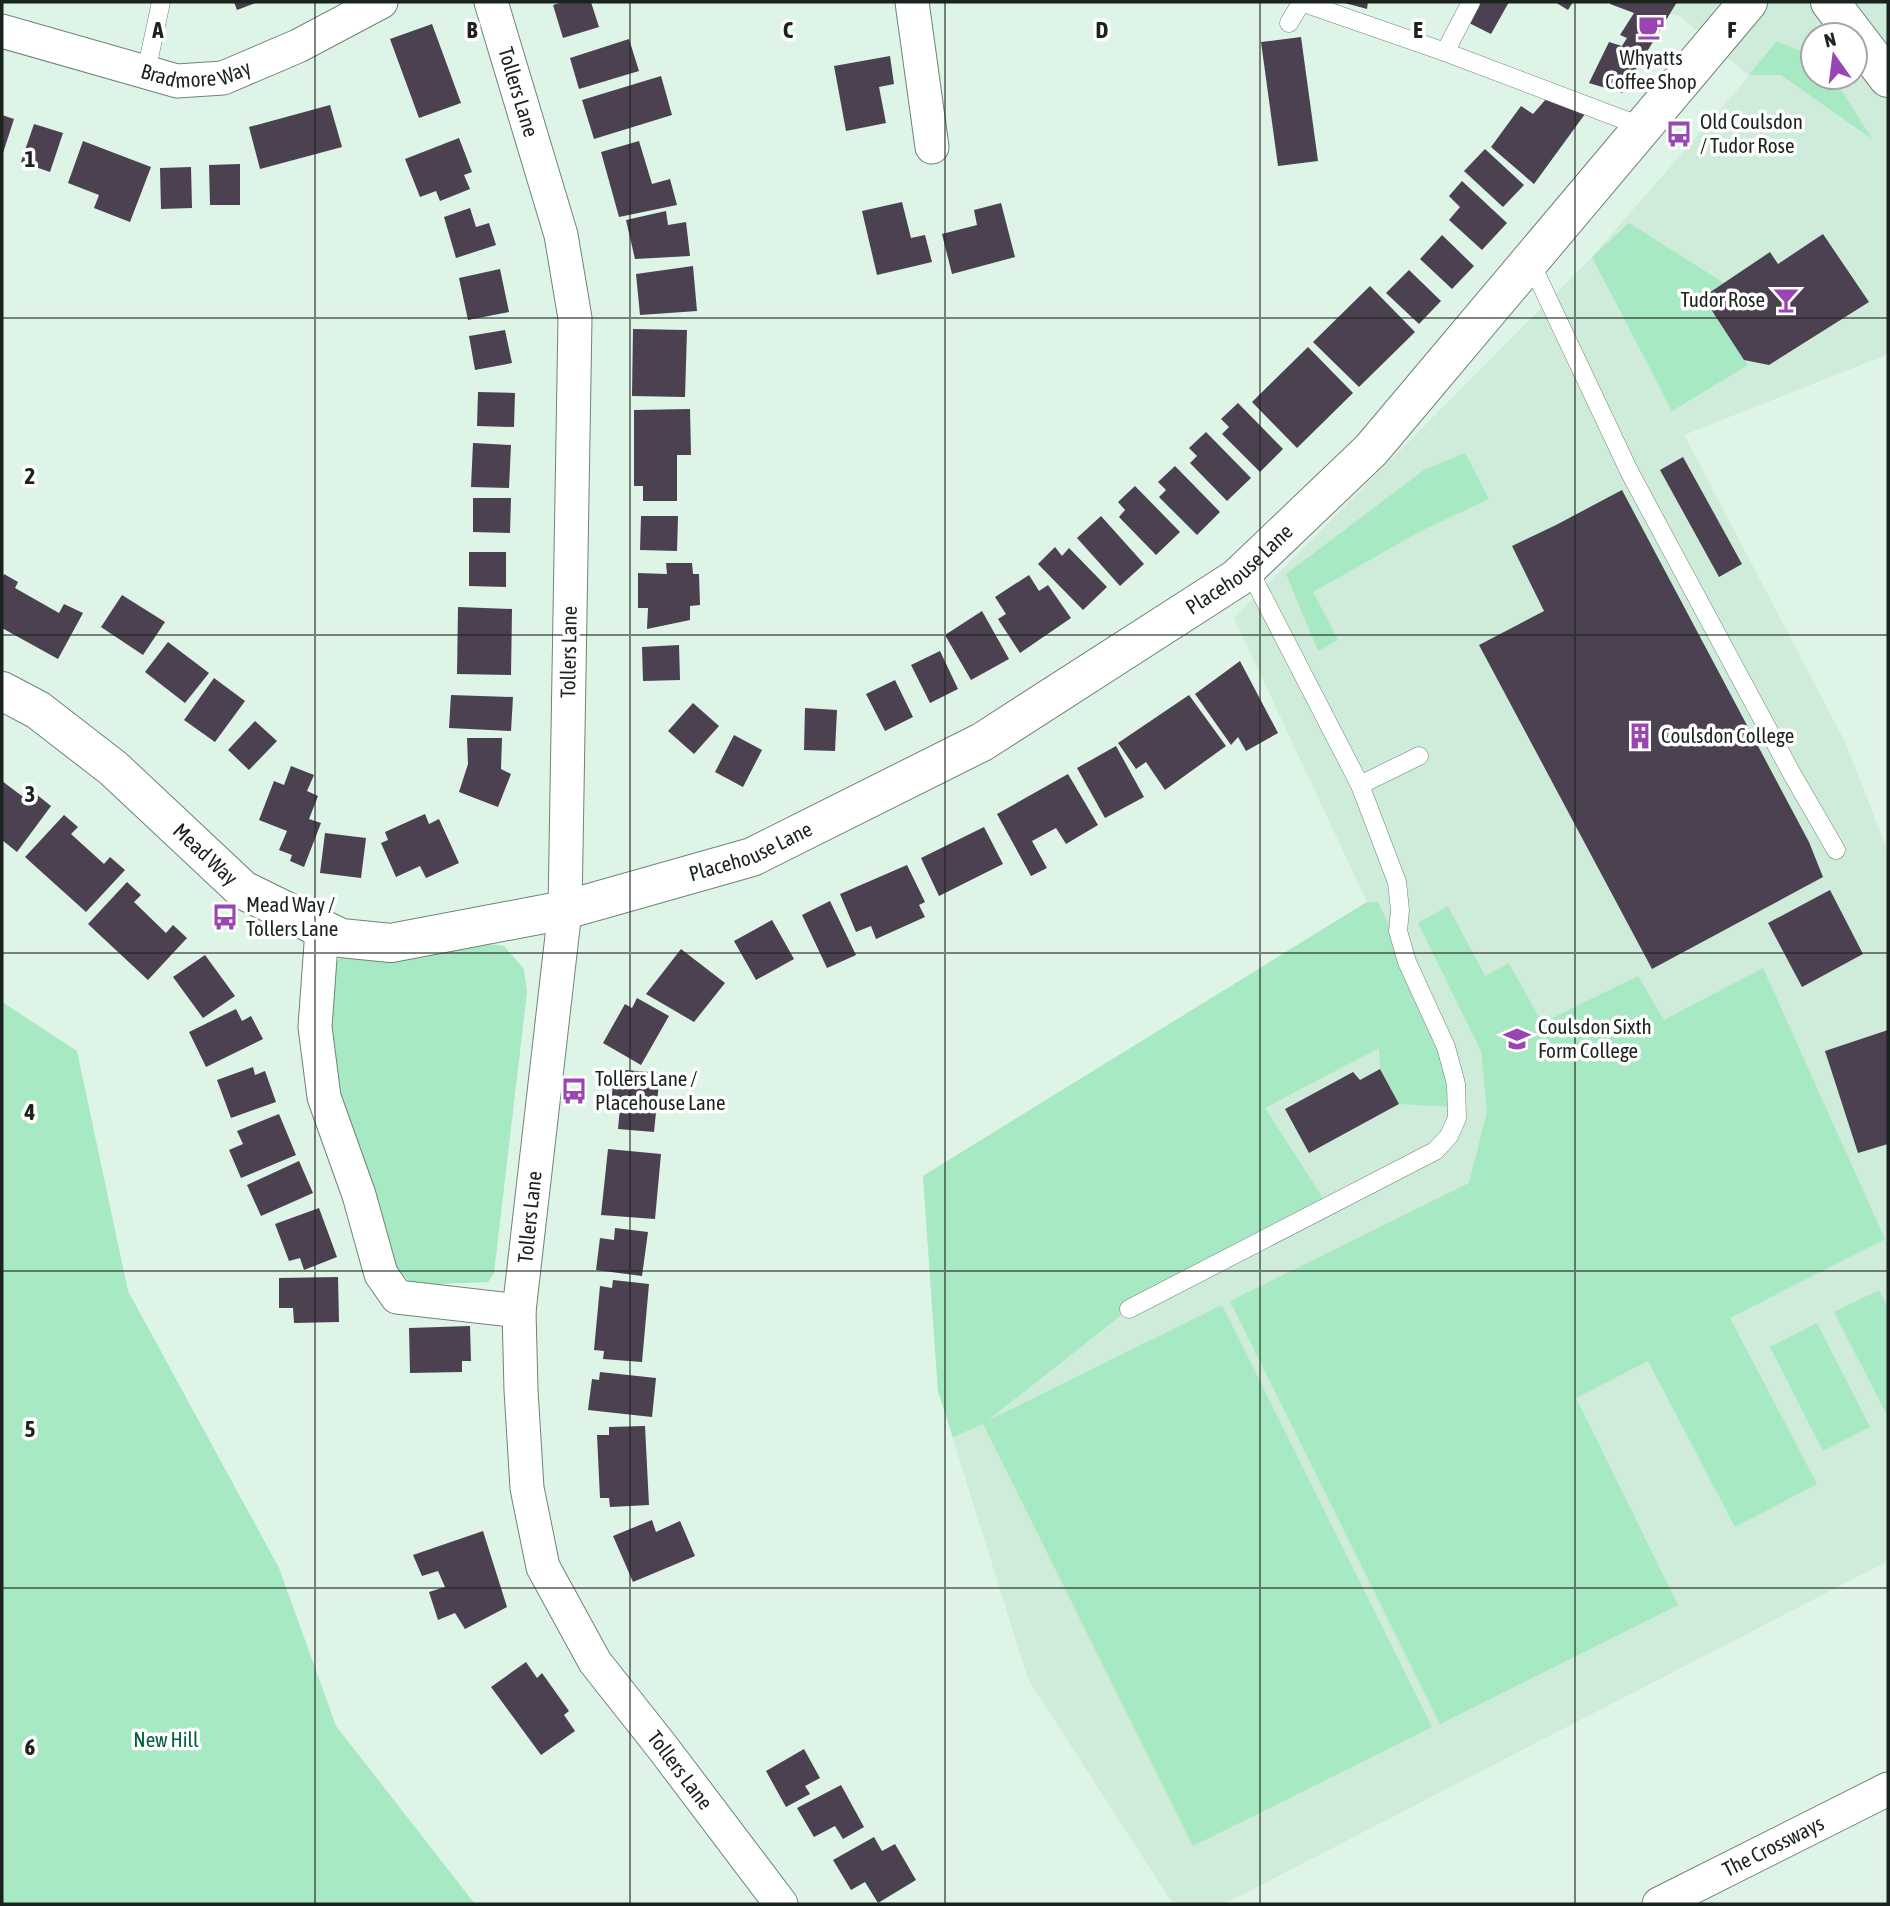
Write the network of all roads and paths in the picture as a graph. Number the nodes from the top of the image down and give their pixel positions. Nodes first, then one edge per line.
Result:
1 (161, 2) edge
2 (381, 2) edge
3 (491, 2) edge
4 (912, 2) edge
5 (1301, 2) edge
6 (1471, 2) edge
7 (1748, 2) edge
8 (1830, 2) edge
9 (347, 10) edge
10 (1289, 23) dead end
11 (2, 31) edge
12 (1445, 52) junction
13 (146, 72) junction
14 (1888, 78) edge
15 (1643, 127) junction
16 (932, 147) dead end
17 (1530, 261) junction
18 (1248, 568) junction
19 (2, 691) edge
20 (1419, 756) dead end
21 (1360, 785) junction
22 (1836, 850) dead end
23 (565, 910) junction
24 (321, 930) junction
25 (1129, 1308) dead end
26 (519, 1311) junction
27 (1888, 1789) edge
28 (781, 1904) edge
29 (1659, 1904) edge

1 - 13 lane
2 - 9 street, Bradmore Way
3 - 23 street, Tollers Lane
4 - 16 street
5 - 10 lane
5 - 12 lane
6 - 12 lane
7 - 15 street, Placehouse Lane
8 - 14 street
9 - 13 street, Bradmore Way
11 - 13 street, Bradmore Way
12 - 15 lane
15 - 17 street, Placehouse Lane
17 - 18 street, Placehouse Lane
17 - 22 lane
18 - 21 lane
18 - 23 street, Placehouse Lane
19 - 24 street, Mead Way
20 - 21 lane
21 - 25 lane
23 - 24 street, Mead Way
23 - 26 street, Tollers Lane
24 - 26 street
26 - 28 street, Tollers Lane
27 - 29 street, The Crossways

